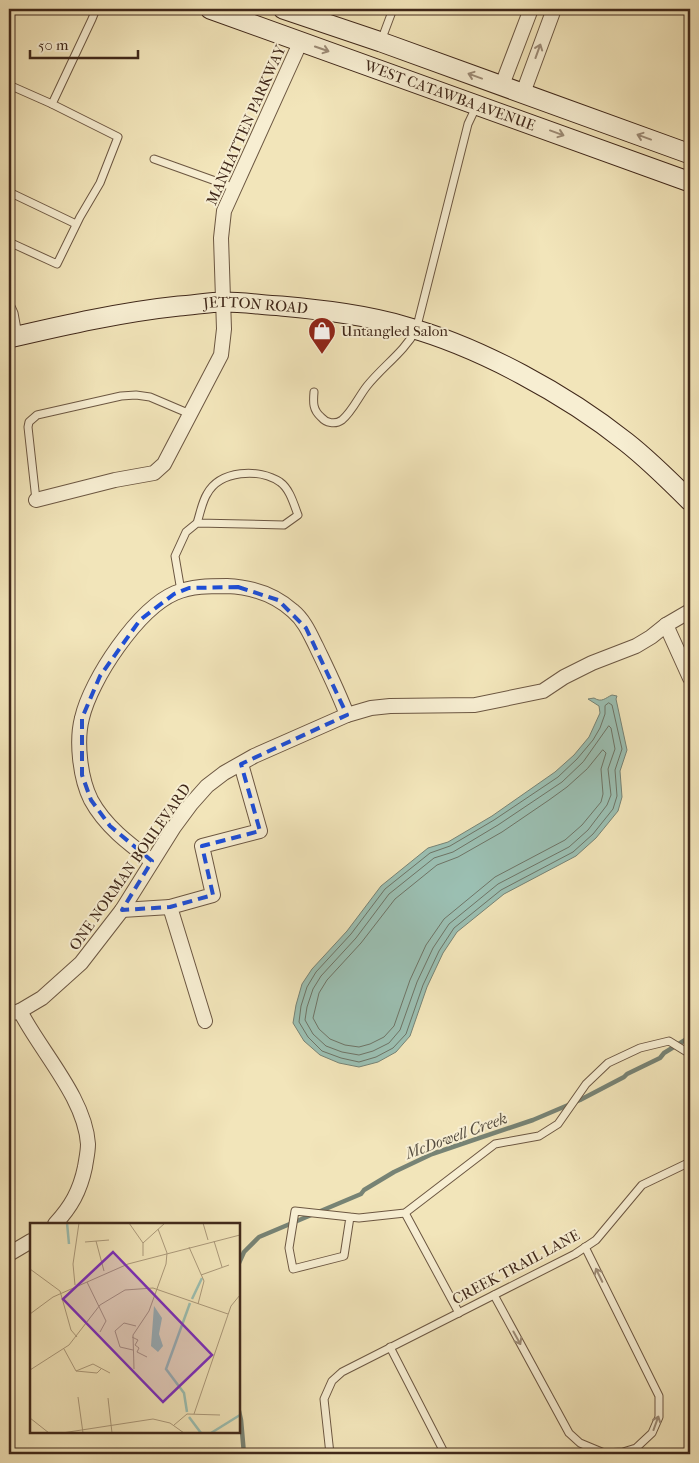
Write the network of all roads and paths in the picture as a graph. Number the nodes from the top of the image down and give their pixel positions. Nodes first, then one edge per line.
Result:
1 (96, 9) edge
2 (210, 9) edge
3 (287, 9) edge
4 (393, 9) edge
5 (531, 9) edge
6 (554, 9) edge
7 (301, 42) junction
8 (381, 42) junction
9 (367, 65) junction
10 (9, 85) edge
11 (502, 85) junction
12 (522, 93) junction
13 (52, 104) junction
14 (478, 104) junction
15 (690, 154) edge
16 (154, 159) dead end
17 (650, 166) junction
18 (690, 168) edge
19 (690, 182) edge
20 (235, 188) junction
21 (9, 192) edge
22 (76, 224) junction
23 (9, 242) edge
24 (9, 302) edge
25 (224, 302) junction
26 (416, 330) junction
27 (13, 337) edge
28 (314, 392) dead end
29 (190, 414) junction
30 (689, 497) edge
31 (36, 500) joint
32 (197, 523) junction
33 (181, 591) junction
34 (690, 611) edge
35 (666, 625) junction
36 (690, 678) edge
37 (347, 715) junction
38 (241, 764) junction
39 (152, 861) junction
40 (170, 907) junction
41 (122, 910) junction
42 (14, 1012) edge
43 (205, 1022) dead end
44 (690, 1054) edge
45 (690, 1162) edge
46 (405, 1213) junction
47 (350, 1217) junction
48 (56, 1223) edge
49 (30, 1242) edge
50 (585, 1247) junction
51 (9, 1254) edge
52 (494, 1295) junction
53 (459, 1313) junction
54 (390, 1348) junction
55 (633, 1452) edge
56 (330, 1454) edge
57 (445, 1454) edge

1 - 13 lane
2 - 7 main road, WEST CATAWBA AVENUE
3 - 8 main road, WEST CATAWBA AVENUE
4 - 8 lane
5 - 11 street
12 -> 6 street
7 -> 9 main road, WEST CATAWBA AVENUE
7 - 20 street, MANHATTEN PARKWAY
11 -> 8 main road, WEST CATAWBA AVENUE
9 - 12 main road
9 - 14 main road, WEST CATAWBA AVENUE
10 - 13 lane
11 - 12 main road, WEST CATAWBA AVENUE
15 -> 12 main road, WEST CATAWBA AVENUE
13 - 22 lane
14 -> 17 main road, WEST CATAWBA AVENUE
14 - 26 lane
16 - 20 lane
17 - 18 main road
17 - 19 main road, WEST CATAWBA AVENUE
20 - 25 street, MANHATTEN PARKWAY
21 - 22 lane
22 - 23 lane
24 - 27 lane
25 - 26 main road, JETTON ROAD
25 - 27 main road, JETTON ROAD
25 - 29 street, MANHATTEN PARKWAY
26 - 28 lane
26 - 30 main road, JETTON ROAD
29 - 31 street, MANHATTEN PARKWAY
29 - 31 lane
32 - 32 lane
32 - 33 lane
33 - 37 street
33 - 39 street
34 - 35 street, ONE NORMAN BOULEVARD
35 - 36 street
35 - 37 street, ONE NORMAN BOULEVARD
37 - 38 street, ONE NORMAN BOULEVARD
38 - 39 street, ONE NORMAN BOULEVARD
38 - 40 street
39 - 41 street, ONE NORMAN BOULEVARD
40 - 41 street
40 - 43 street
41 - 42 street, ONE NORMAN BOULEVARD
42 - 48 street, ONE NORMAN BOULEVARD
44 - 46 lane
45 - 50 lane, CREEK TRAIL LANE
46 - 47 lane
46 - 53 lane
47 - 47 lane
49 - 51 street
50 - 52 lane, CREEK TRAIL LANE
55 -> 50 lane
52 - 53 lane, CREEK TRAIL LANE
52 -> 55 lane
53 - 54 lane, CREEK TRAIL LANE
54 - 56 lane, CREEK TRAIL LANE
54 - 57 lane

